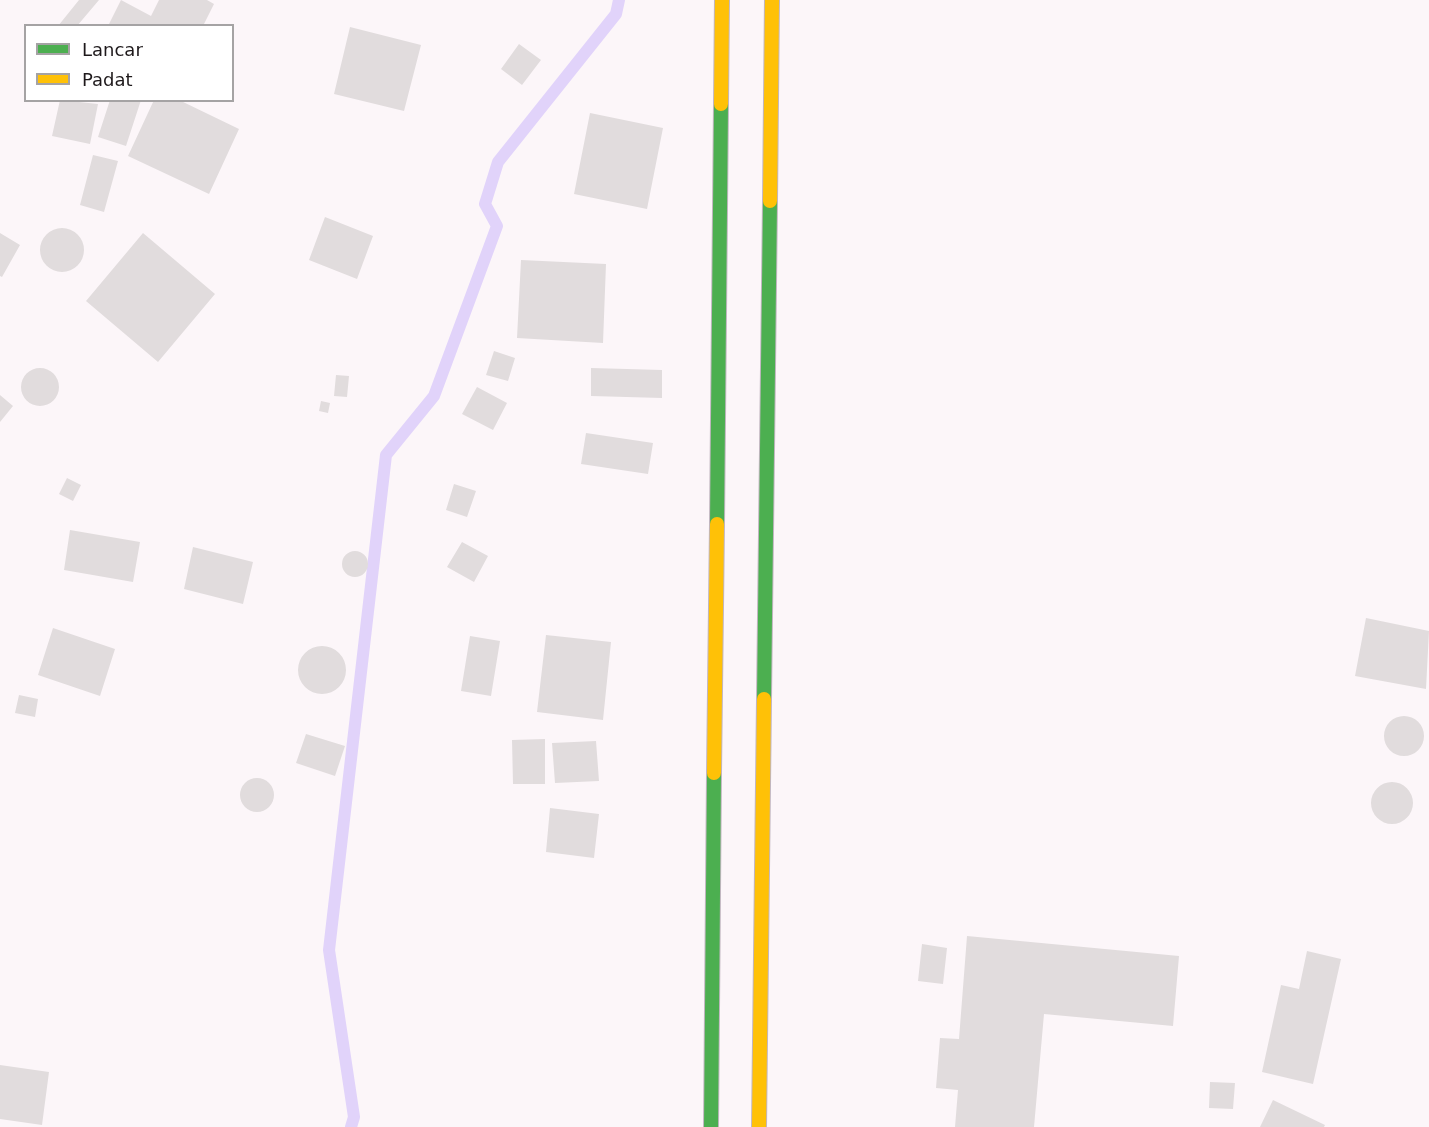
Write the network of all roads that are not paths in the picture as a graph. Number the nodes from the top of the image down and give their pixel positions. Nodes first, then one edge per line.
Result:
1 (722, 0) edge
2 (772, 0) edge
3 (711, 1127) edge
4 (759, 1127) edge

1 - 3 highway
2 - 4 highway

